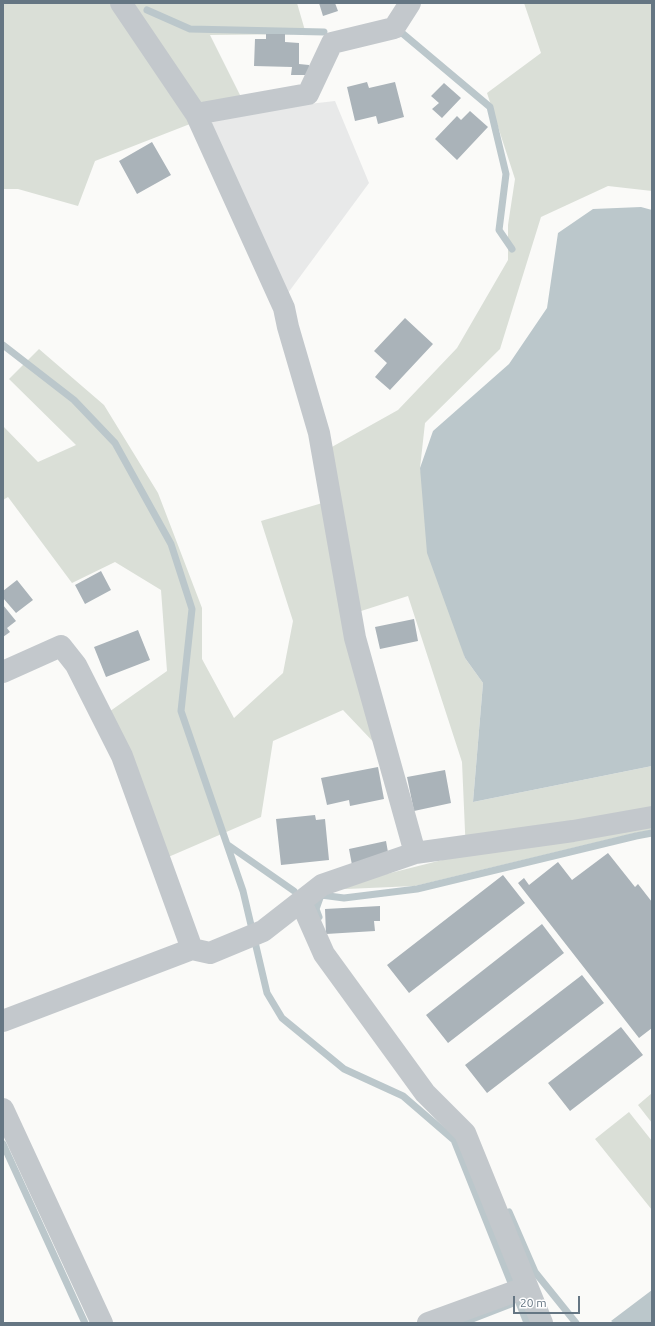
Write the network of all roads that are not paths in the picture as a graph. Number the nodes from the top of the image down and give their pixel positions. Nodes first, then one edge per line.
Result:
1 (120, 3) edge
2 (410, 3) edge
3 (196, 114) junction
4 (3, 672) edge
5 (652, 817) edge
6 (415, 853) junction
7 (301, 902) junction
8 (192, 949) junction
9 (3, 1021) edge
10 (3, 1109) edge
11 (527, 1287) junction
12 (102, 1323) edge
13 (428, 1323) edge
14 (542, 1323) edge

1 - 3 street
2 - 3 street
3 - 6 street
4 - 8 street
5 - 6 street
6 - 7 street
7 - 8 street
7 - 11 street
8 - 9 street
10 - 12 street
11 - 13 street
11 - 14 street

